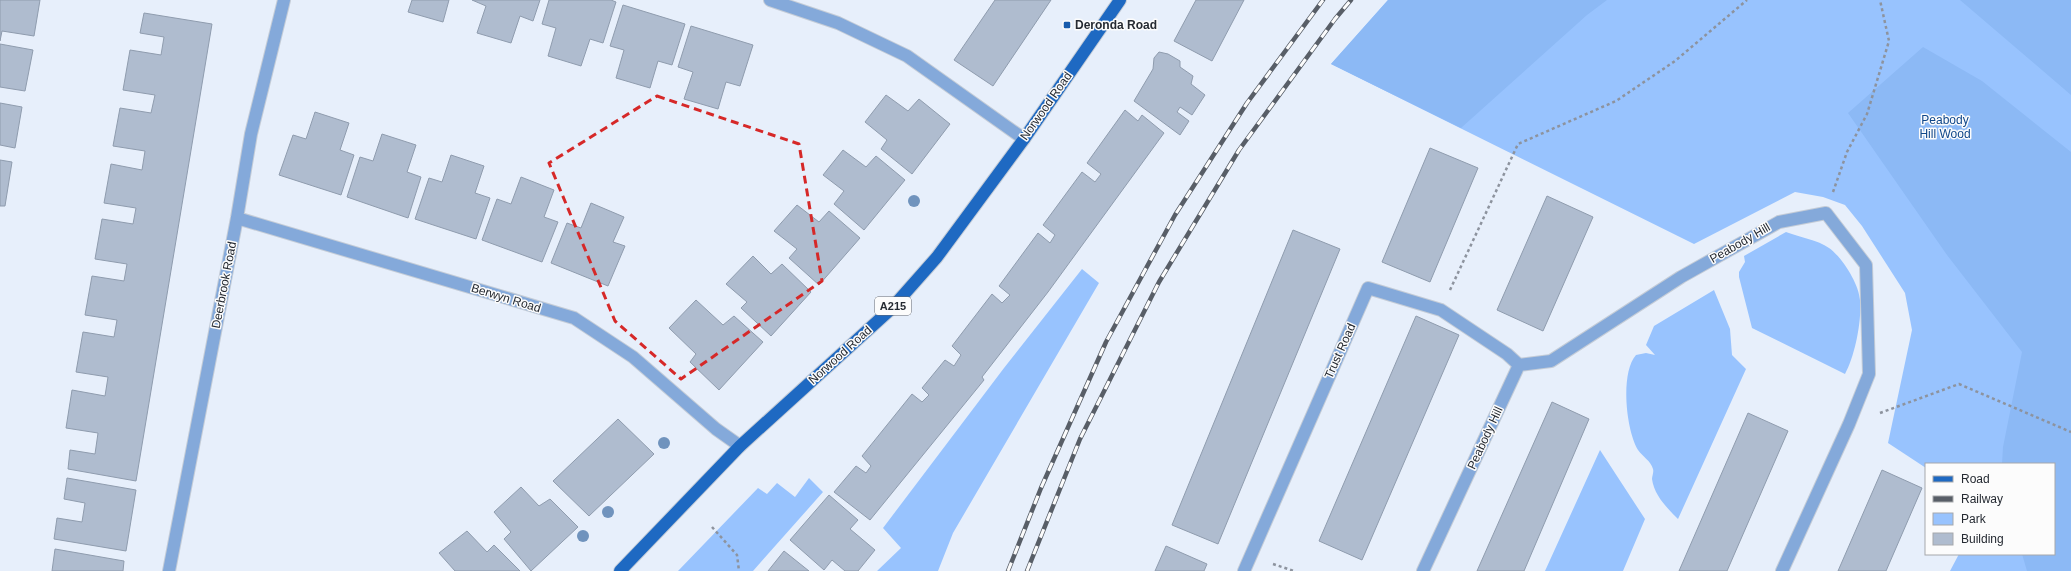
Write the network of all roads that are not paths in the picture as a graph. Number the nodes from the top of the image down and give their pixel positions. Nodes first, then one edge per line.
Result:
1 (284, 0) edge
2 (770, 0) edge
3 (1120, 0) edge
4 (1024, 139) junction
5 (237, 218) junction
6 (1519, 365) junction
7 (740, 446) junction
8 (169, 571) edge
9 (620, 571) edge
10 (1244, 571) edge
11 (1423, 571) edge
12 (1782, 571) edge

1 - 5 street, Deerbrook Road
2 - 4 street
3 - 4 main road, Norwood Road / A215
4 - 7 main road, Norwood Road / A215
5 - 7 street, Berwyn Road
5 - 8 street, Deerbrook Road
6 - 10 street, Trust Road
6 - 11 street, Peabody Hill
6 - 12 street, Peabody Hill
7 - 9 main road, Norwood Road / A215

